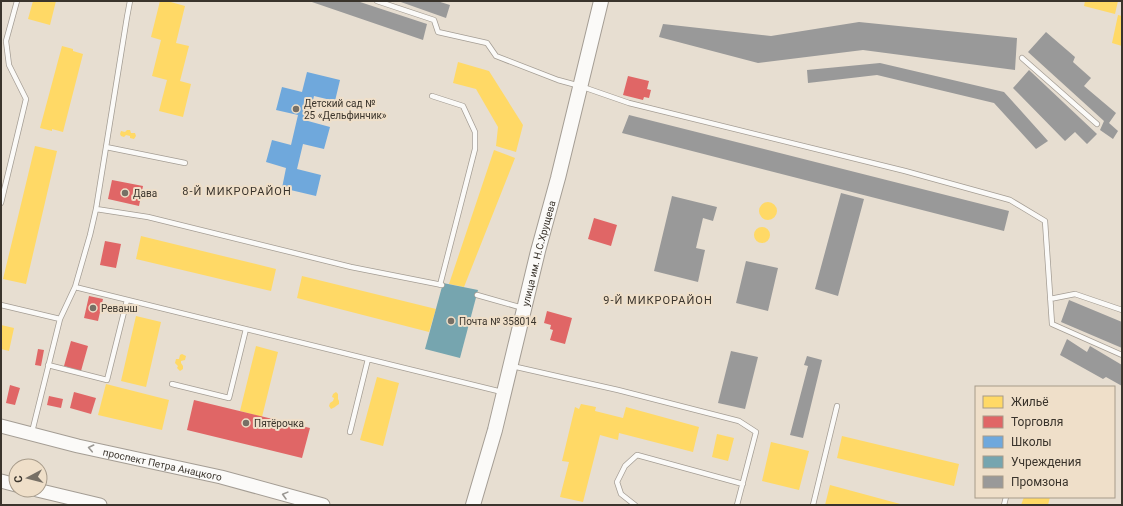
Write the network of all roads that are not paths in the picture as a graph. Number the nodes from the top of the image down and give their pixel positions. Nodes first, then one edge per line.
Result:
1 (17, 1) edge
2 (130, 1) edge
3 (378, 1) edge
4 (601, 1) edge
5 (1022, 58) dead end
6 (580, 86) junction
7 (432, 96) dead end
8 (1097, 124) dead end
9 (106, 147) junction
10 (185, 163) dead end
11 (1, 203) edge
12 (96, 209) junction
13 (75, 287) junction
14 (477, 295) dead end
15 (1050, 299) junction
16 (127, 300) junction
17 (1, 305) edge
18 (525, 308) junction
19 (1122, 310) edge
20 (60, 319) junction
21 (246, 329) junction
22 (1122, 356) edge
23 (368, 359) junction
24 (48, 365) junction
25 (511, 365) junction
26 (172, 384) dead end
27 (504, 393) junction
28 (837, 406) dead end
29 (1, 426) edge
30 (350, 432) dead end
31 (32, 434) junction
32 (743, 484) junction
33 (48, 493) edge
34 (100, 505) edge
35 (323, 505) edge
36 (473, 505) edge
37 (635, 505) edge
38 (737, 505) edge
39 (813, 505) edge

1 - 11 lane
2 - 9 lane
3 - 6 lane
4 - 6 main road, улица им. Н.С.Хрущева
5 - 8 lane
6 - 15 lane
6 - 18 main road, улица им. Н.С.Хрущева
7 - 12 lane
9 - 10 lane
9 - 12 lane
12 - 13 lane
13 - 16 lane
13 - 20 lane
14 - 18 lane
15 - 19 lane
15 - 22 lane
16 - 21 lane
16 - 24 lane
17 - 20 lane
18 - 25 main road, улица им. Н.С.Хрущева
20 - 24 lane
21 - 23 lane
21 - 26 lane
23 - 27 lane
23 - 30 lane
24 - 31 lane
25 - 27 main road, улица им. Н.С.Хрущева
25 - 32 lane
27 - 36 main road, улица им. Н.С.Хрущева
28 - 39 lane
29 - 31 main road, проспект Петра Анацкого
35 -> 31 main road, проспект Петра Анацкого
32 - 37 lane
32 - 38 lane
33 - 34 main road

